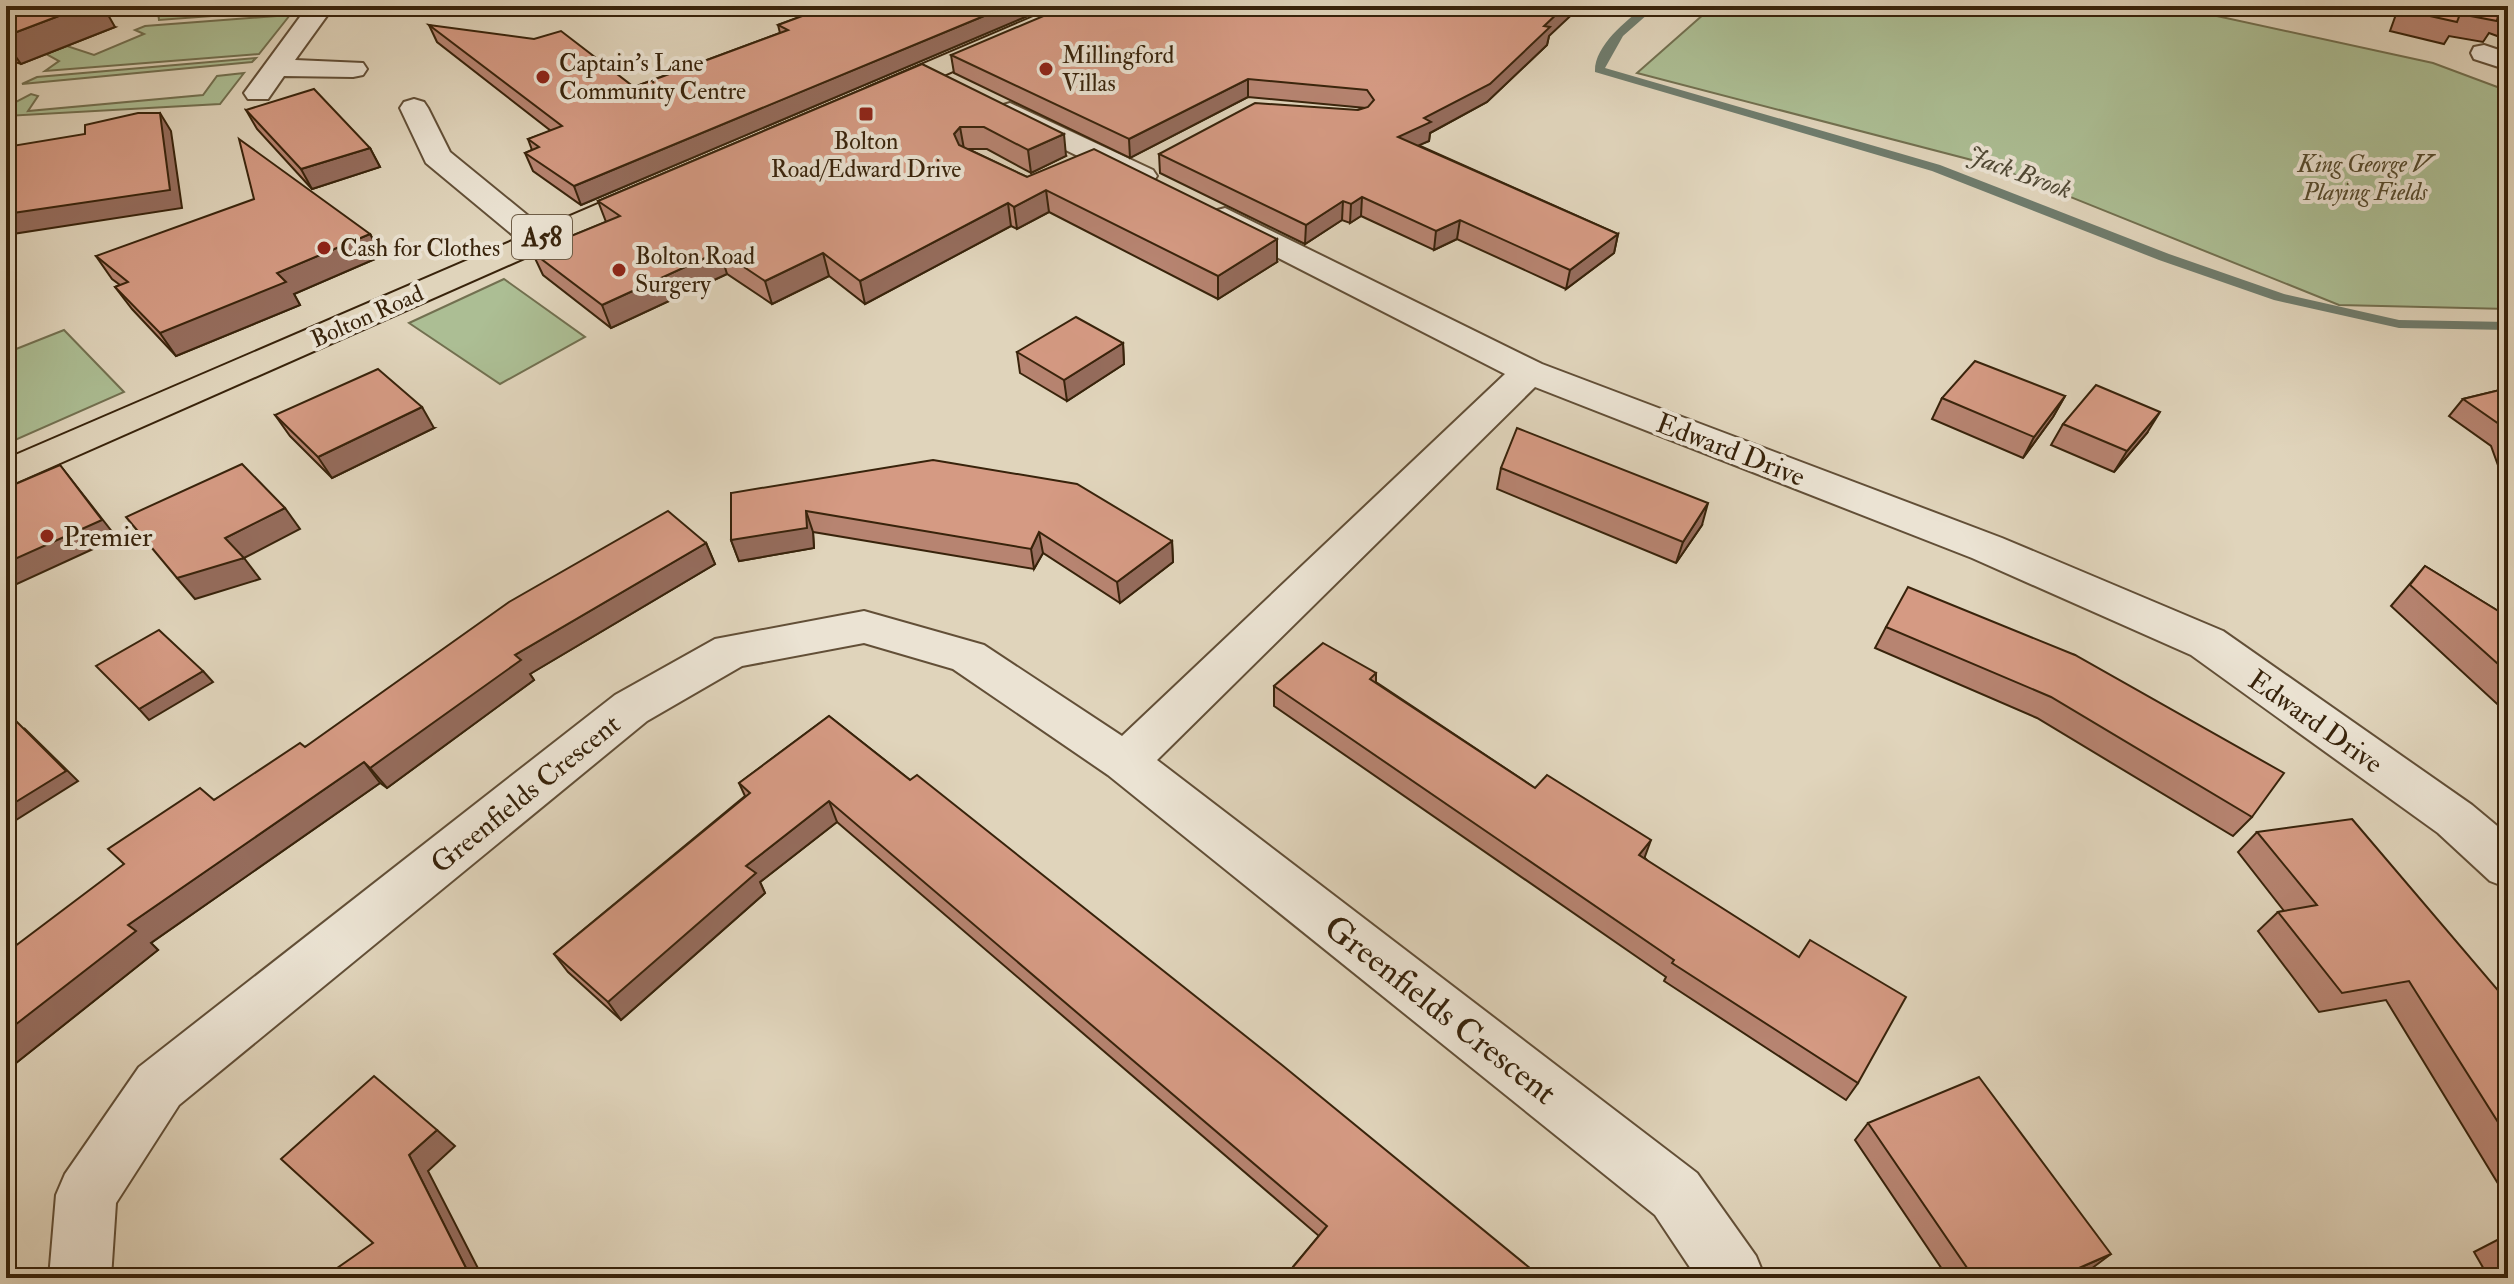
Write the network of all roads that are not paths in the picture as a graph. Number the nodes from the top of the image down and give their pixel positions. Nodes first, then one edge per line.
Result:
1 (321, 6) edge
2 (1081, 6) edge
3 (276, 68) junction
4 (353, 69) dead end
5 (928, 72) junction
6 (258, 93) dead end
7 (855, 103) edge
8 (414, 108) dead end
9 (682, 177) edge
10 (537, 239) junction
11 (1529, 372) junction
12 (6, 474) edge
13 (1125, 762) junction
14 (2508, 866) edge
15 (80, 1278) edge
16 (1734, 1278) edge

1 - 3 street
2 - 5 main road
3 - 4 street
3 - 6 street
5 - 7 main road
5 - 11 street, Edward Drive
8 - 10 street
9 - 10 main road, Bolton Road / A58
10 - 12 main road, Bolton Road / A58
11 - 13 street
11 - 14 street, Edward Drive
13 - 15 street, Greenfields Crescent
13 - 16 street, Greenfields Crescent

